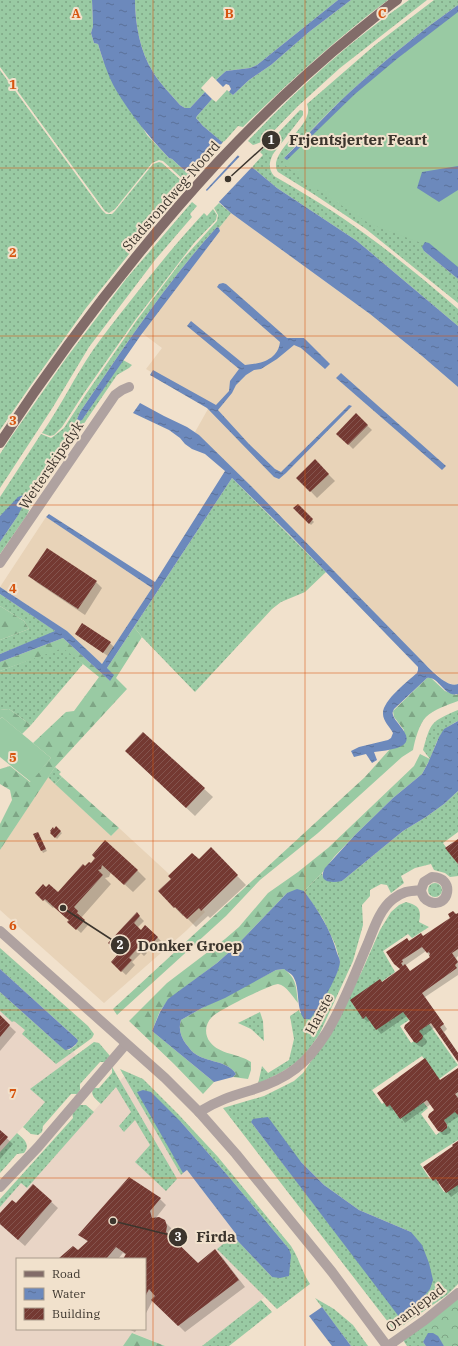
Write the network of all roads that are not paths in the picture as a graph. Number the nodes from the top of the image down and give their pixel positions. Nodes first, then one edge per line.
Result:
1 (397, 0) edge
2 (129, 387) dead end
3 (0, 443) edge
4 (0, 563) edge
5 (421, 890) dead end
6 (0, 931) edge
7 (126, 1044) junction
8 (200, 1112) junction
9 (0, 1187) edge
10 (458, 1293) edge
11 (388, 1346) edge

1 - 3 main road, Stadsrondweg-Noord
2 - 4 street, Wetterskipsdyk
5 - 8 street, Harste
6 - 7 street
7 - 8 street
7 - 9 street
8 - 11 street
10 - 11 street, Oranjepad

